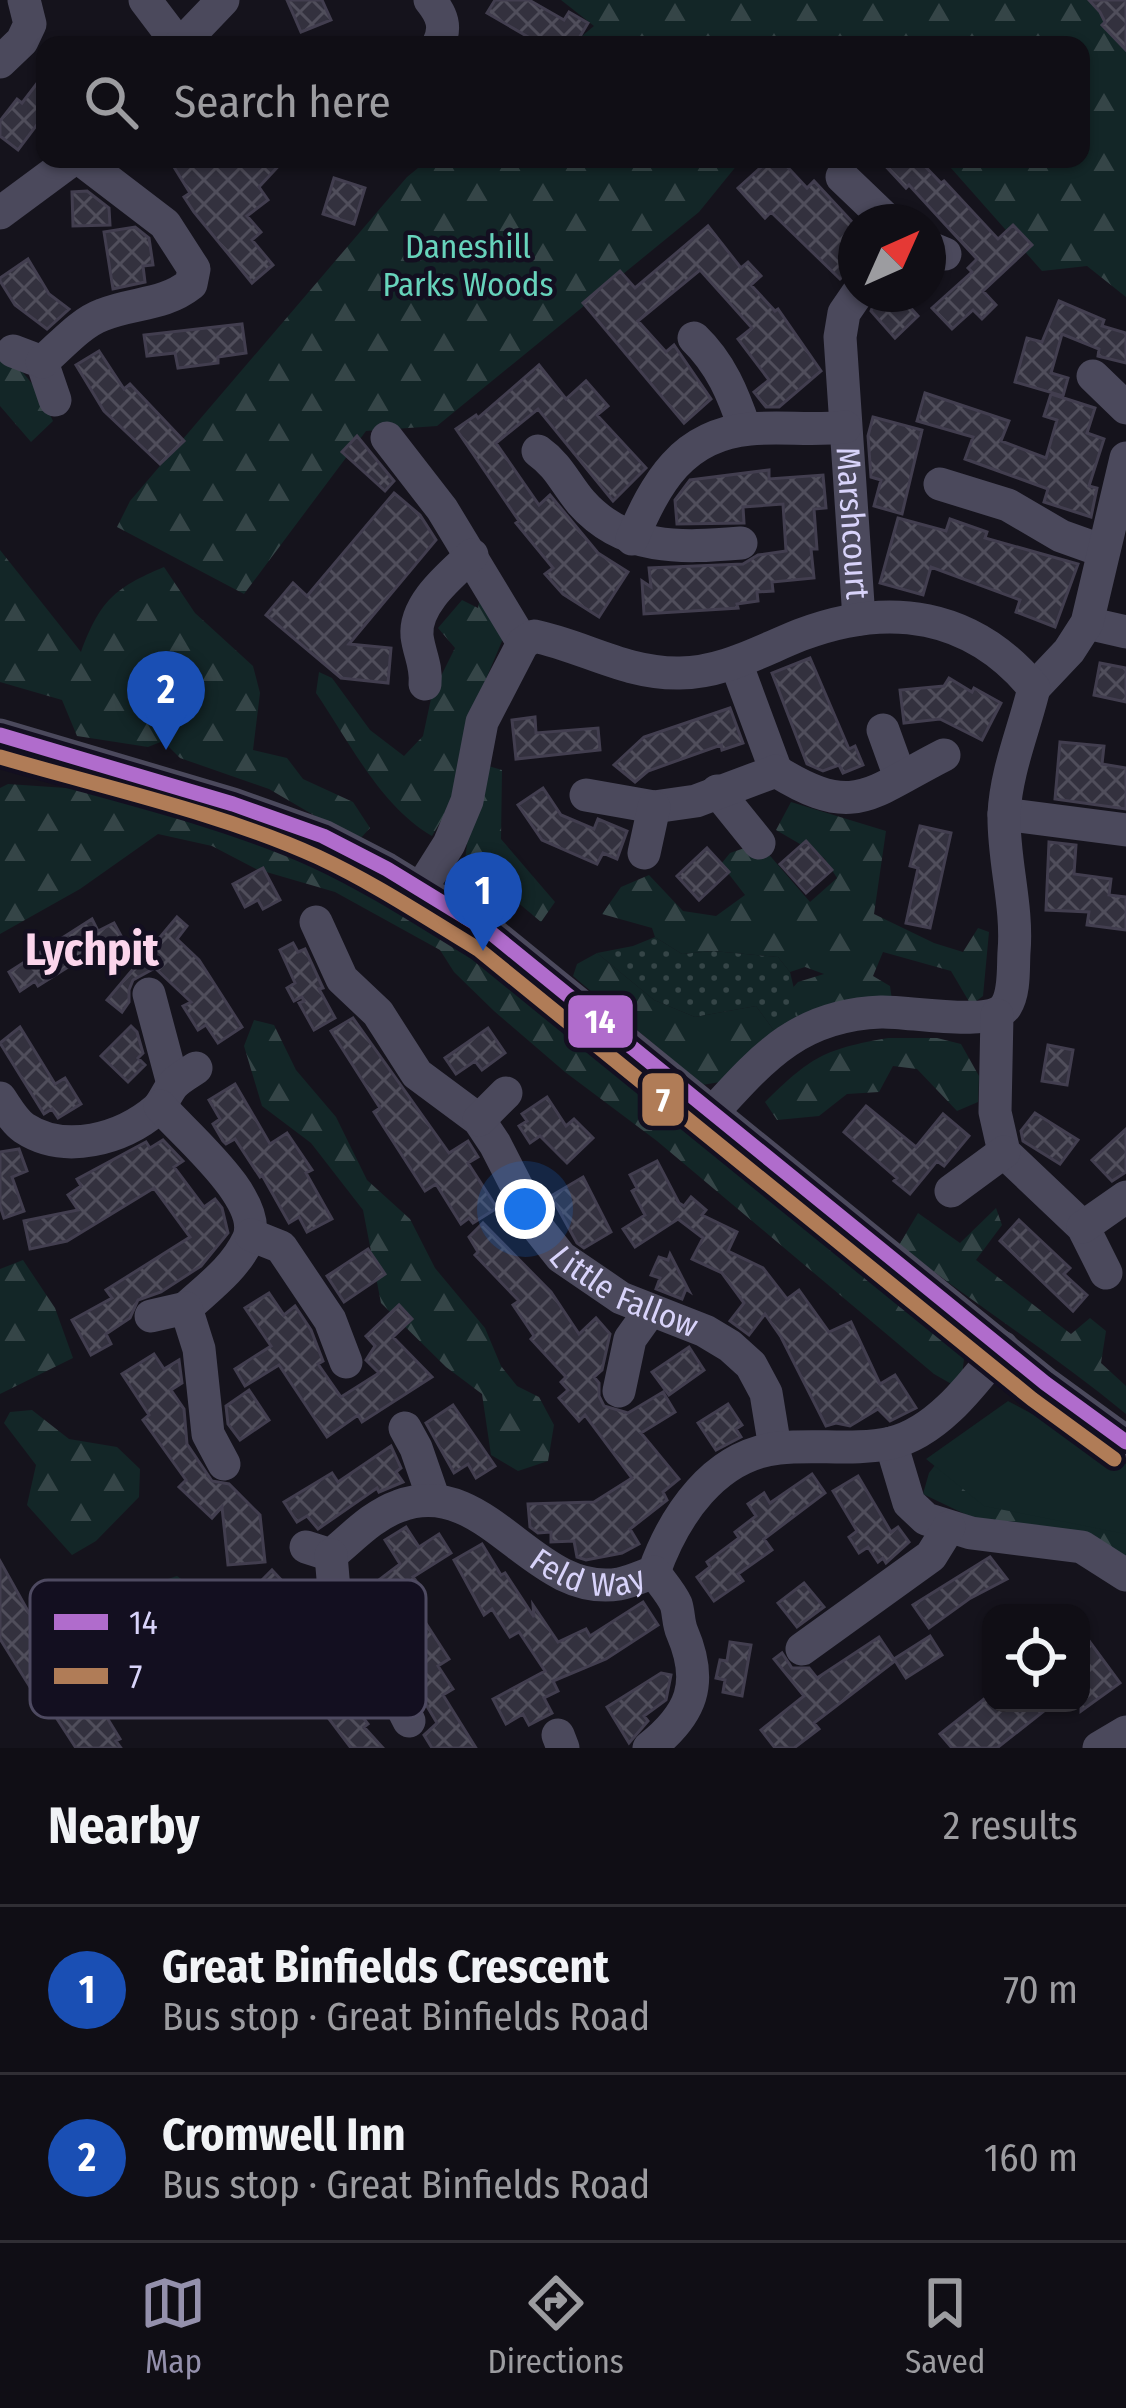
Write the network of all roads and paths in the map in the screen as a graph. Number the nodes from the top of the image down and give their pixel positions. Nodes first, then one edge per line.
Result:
1 (24, 0) edge
2 (145, 0) edge
3 (223, 0) edge
4 (430, 0) edge
5 (173, 36) edge
6 (189, 36) edge
7 (442, 36) edge
8 (0, 62) edge
9 (64, 168) edge
10 (89, 168) edge
11 (842, 177) dead end
12 (870, 204) edge
13 (0, 212) edge
14 (845, 312) edge
15 (694, 338) dead end
16 (1093, 376) dead end
17 (56, 400) dead end
18 (1126, 408) edge
19 (845, 427) junction
20 (746, 429) junction
21 (387, 438) dead end
22 (538, 451) dead end
23 (1126, 458) edge
24 (941, 480) dead end
25 (632, 539) junction
26 (740, 543) dead end
27 (1102, 551) junction
28 (472, 555) junction
29 (859, 619) junction
30 (1087, 623) junction
31 (1126, 632) edge
32 (523, 644) junction
33 (736, 663) junction
34 (425, 684) dead end
35 (1034, 688) junction
36 (883, 730) dead end
37 (0, 735) edge
38 (61, 754) junction
39 (944, 755) dead end
40 (0, 757) edge
41 (776, 771) junction
42 (900, 777) junction
43 (717, 791) junction
44 (586, 795) dead end
45 (654, 807) junction
46 (1004, 814) junction
47 (1116, 838) edge
48 (759, 843) dead end
49 (644, 853) dead end
50 (420, 890) junction
51 (316, 922) dead end
52 (149, 994) dead end
53 (997, 1015) junction
54 (176, 1086) junction
55 (506, 1093) dead end
56 (0, 1098) edge
57 (713, 1112) junction
58 (479, 1120) junction
59 (1004, 1152) junction
60 (951, 1191) dead end
61 (1126, 1197) edge
62 (1083, 1227) junction
63 (251, 1235) junction
64 (1106, 1273) dead end
65 (186, 1308) junction
66 (650, 1311) junction
67 (152, 1316) dead end
68 (1002, 1346) junction
69 (346, 1361) dead end
70 (619, 1390) dead end
71 (405, 1428) dead end
72 (1126, 1442) edge
73 (891, 1443) junction
74 (775, 1448) junction
75 (224, 1464) dead end
76 (434, 1500) junction
77 (949, 1527) junction
78 (654, 1572) junction
79 (1126, 1575) edge
80 (328, 1580) edge
81 (802, 1648) dead end
82 (407, 1718) edge
83 (409, 1721) dead end
84 (1126, 1732) edge
85 (649, 1748) edge
86 (1099, 1748) edge

1 - 8 street
2 - 5 street
3 - 6 street
4 - 7 street
9 - 13 street
10 - 17 street
11 - 12 street
14 - 19 street, Marshcourt
15 - 20 street
16 - 18 street
19 - 20 street, Marshcourt
19 - 29 street, Marshcourt
20 - 25 street, Marshcourt
21 - 28 street
22 - 25 street
23 - 27 street
24 - 27 street
25 - 26 street
27 - 30 street
28 - 32 street
28 - 34 street
29 - 33 street
29 - 35 street
30 - 31 street
30 - 35 street
32 - 33 street
32 - 50 street
33 - 41 street
35 - 46 street
36 - 42 street
37 - 38 street
38 - 40 street
38 - 50 street
39 - 42 street
41 - 42 street
41 - 43 street
43 - 45 street
43 - 48 street
44 - 45 street
45 - 49 street
46 - 47 street
46 - 53 street
50 - 57 street
51 - 58 street, Little Fallow
52 - 54 street
53 - 57 street
53 - 59 street
54 - 56 street
54 - 63 street
55 - 58 street
57 - 68 street
58 - 66 street, Little Fallow
59 - 60 street
59 - 62 street
61 - 62 street
62 - 64 street
63 - 65 street
63 - 69 street
65 - 67 street
65 - 75 street
66 - 70 street
66 - 74 street, Little Fallow
68 - 72 street
68 - 73 street, Feld Way
71 - 76 street
73 - 74 street, Feld Way
73 - 77 street
74 - 78 street, Feld Way
76 - 78 street, Feld Way
76 - 80 street
77 - 79 street
77 - 81 street
78 - 85 street
82 - 83 street
84 - 86 street

